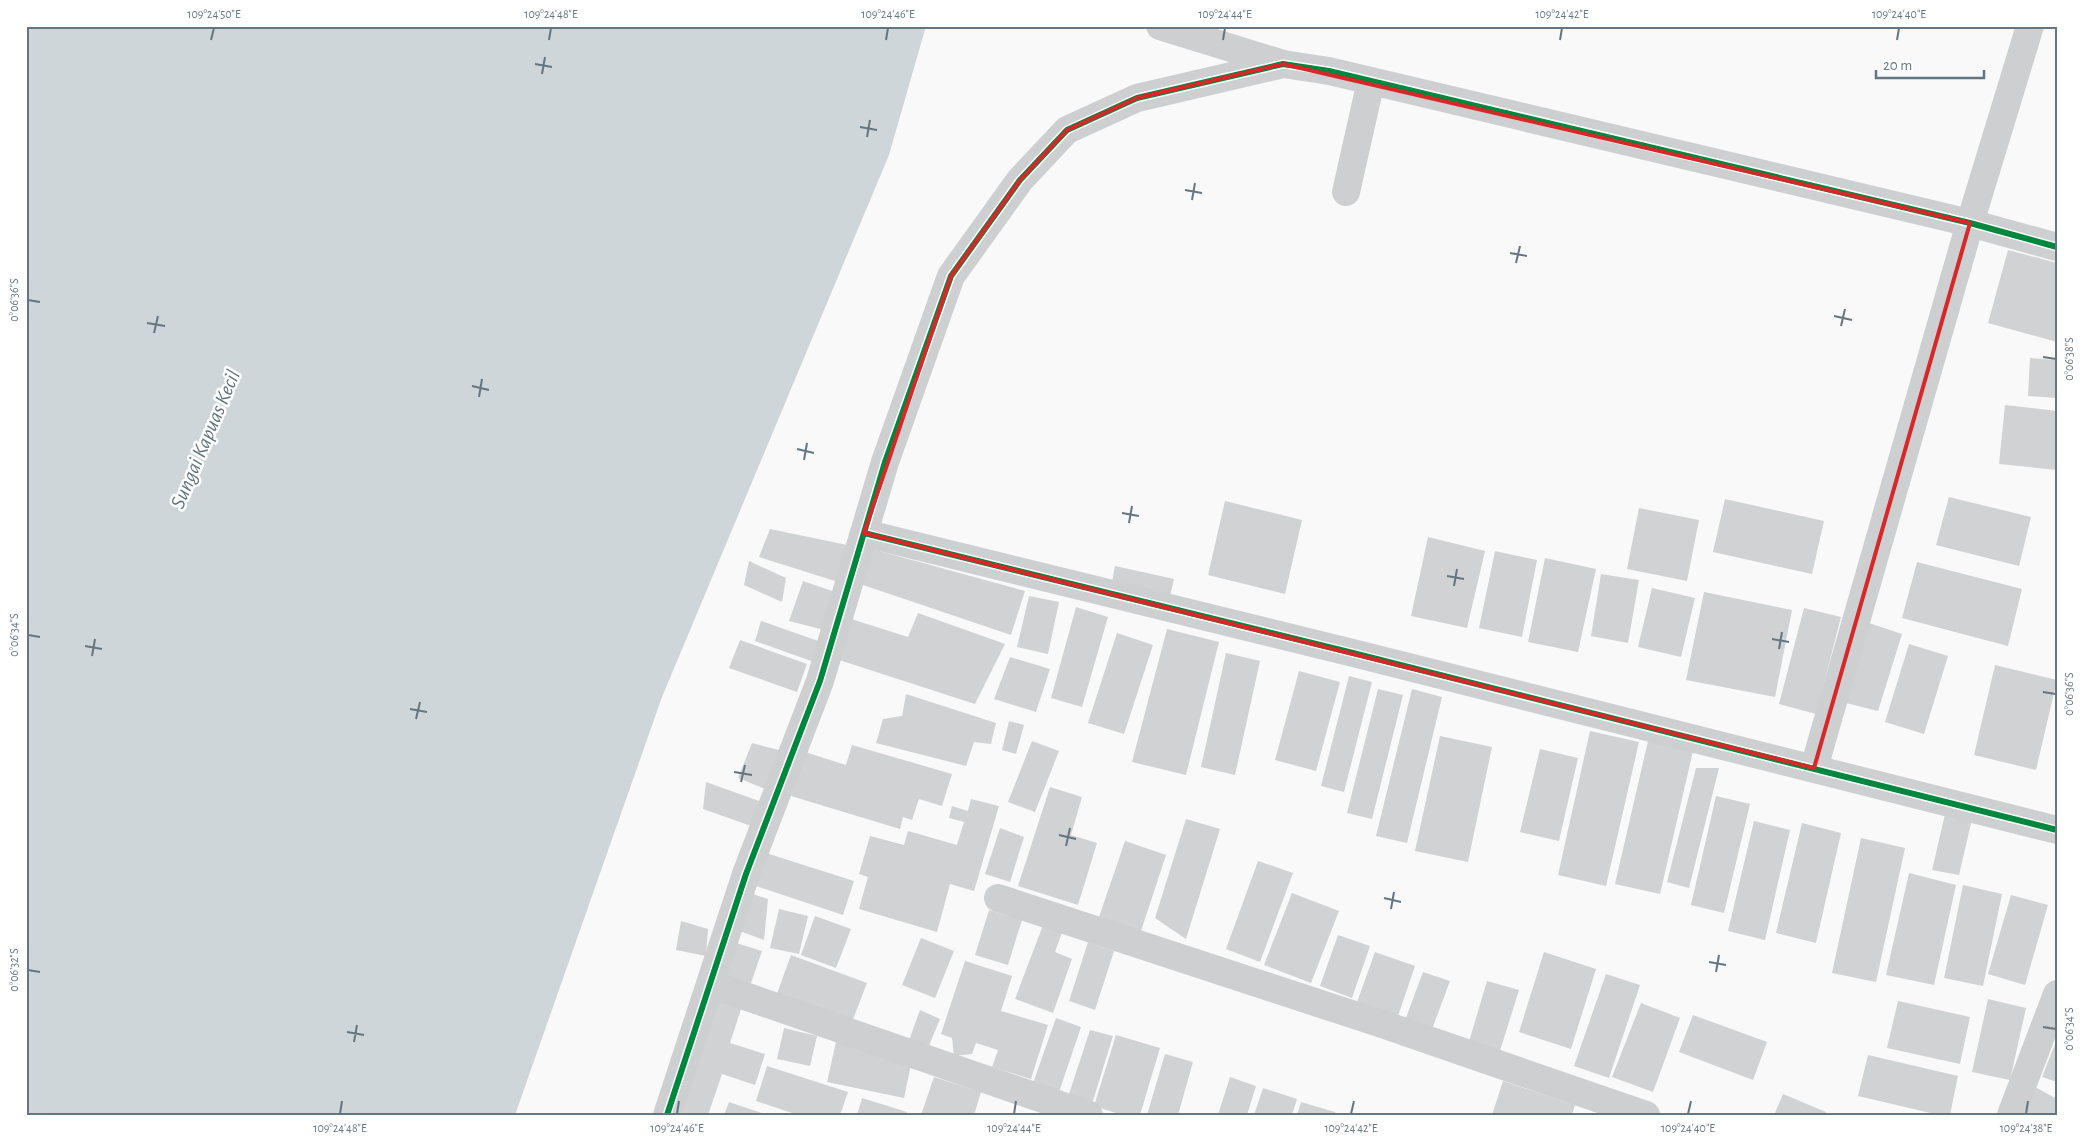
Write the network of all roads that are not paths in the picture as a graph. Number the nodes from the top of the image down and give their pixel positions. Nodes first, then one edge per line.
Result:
1 (1160, 26) edge
2 (2030, 26) edge
3 (1283, 64) junction
4 (1371, 81) junction
5 (1346, 192) dead end
6 (1970, 223) junction
7 (2057, 247) edge
8 (864, 533) junction
9 (1814, 768) junction
10 (2057, 830) edge
11 (998, 898) dead end
12 (710, 984) junction
13 (2057, 994) edge
14 (667, 1115) edge
15 (1089, 1115) edge
16 (1646, 1115) edge
17 (2011, 1115) edge

1 - 3 street
2 - 6 street
3 - 4 street
3 - 8 street
4 - 5 street
4 - 6 street
6 - 7 street
6 - 9 street
8 - 9 street
8 - 12 street
9 - 10 street
11 - 16 street
12 - 14 street
12 - 15 street
13 - 17 street

